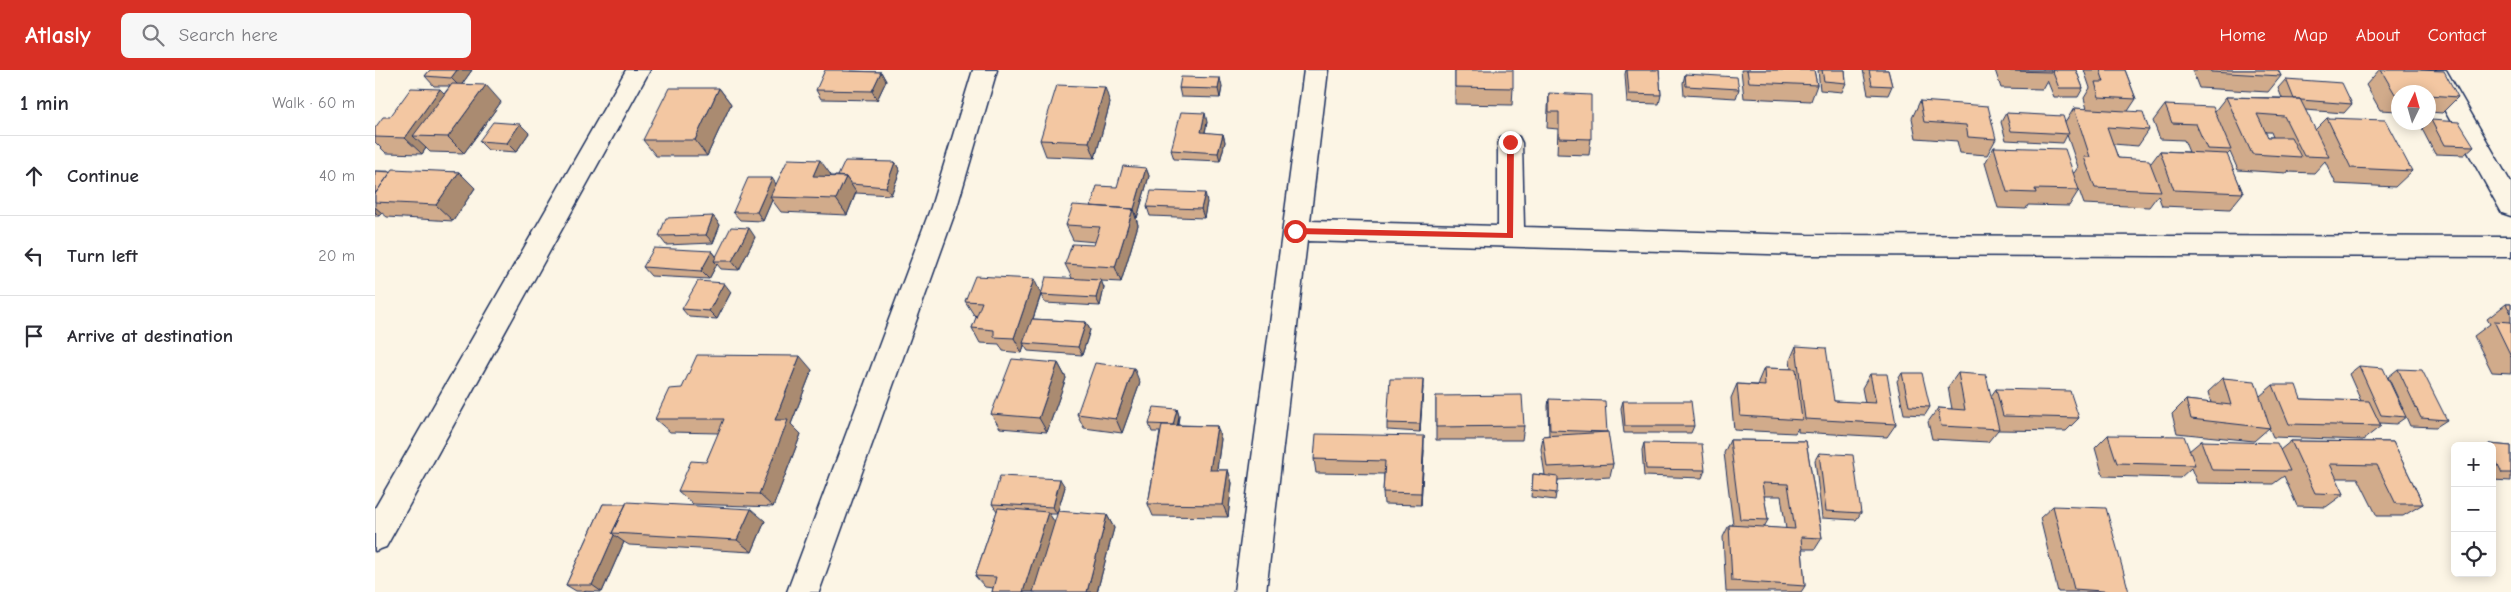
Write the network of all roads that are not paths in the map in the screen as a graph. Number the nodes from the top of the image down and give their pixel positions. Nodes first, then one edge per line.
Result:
1 (638, 70) edge
2 (985, 70) edge
3 (1316, 70) edge
4 (2434, 70) edge
5 (1510, 142) dead end
6 (2511, 206) edge
7 (1295, 231) junction
8 (1511, 236) junction
9 (2511, 247) edge
10 (375, 537) edge
11 (803, 592) edge
12 (1250, 592) edge

1 - 10 street
2 - 11 street
3 - 7 street
4 - 6 street
5 - 8 street
7 - 8 street
7 - 12 street
8 - 9 street

